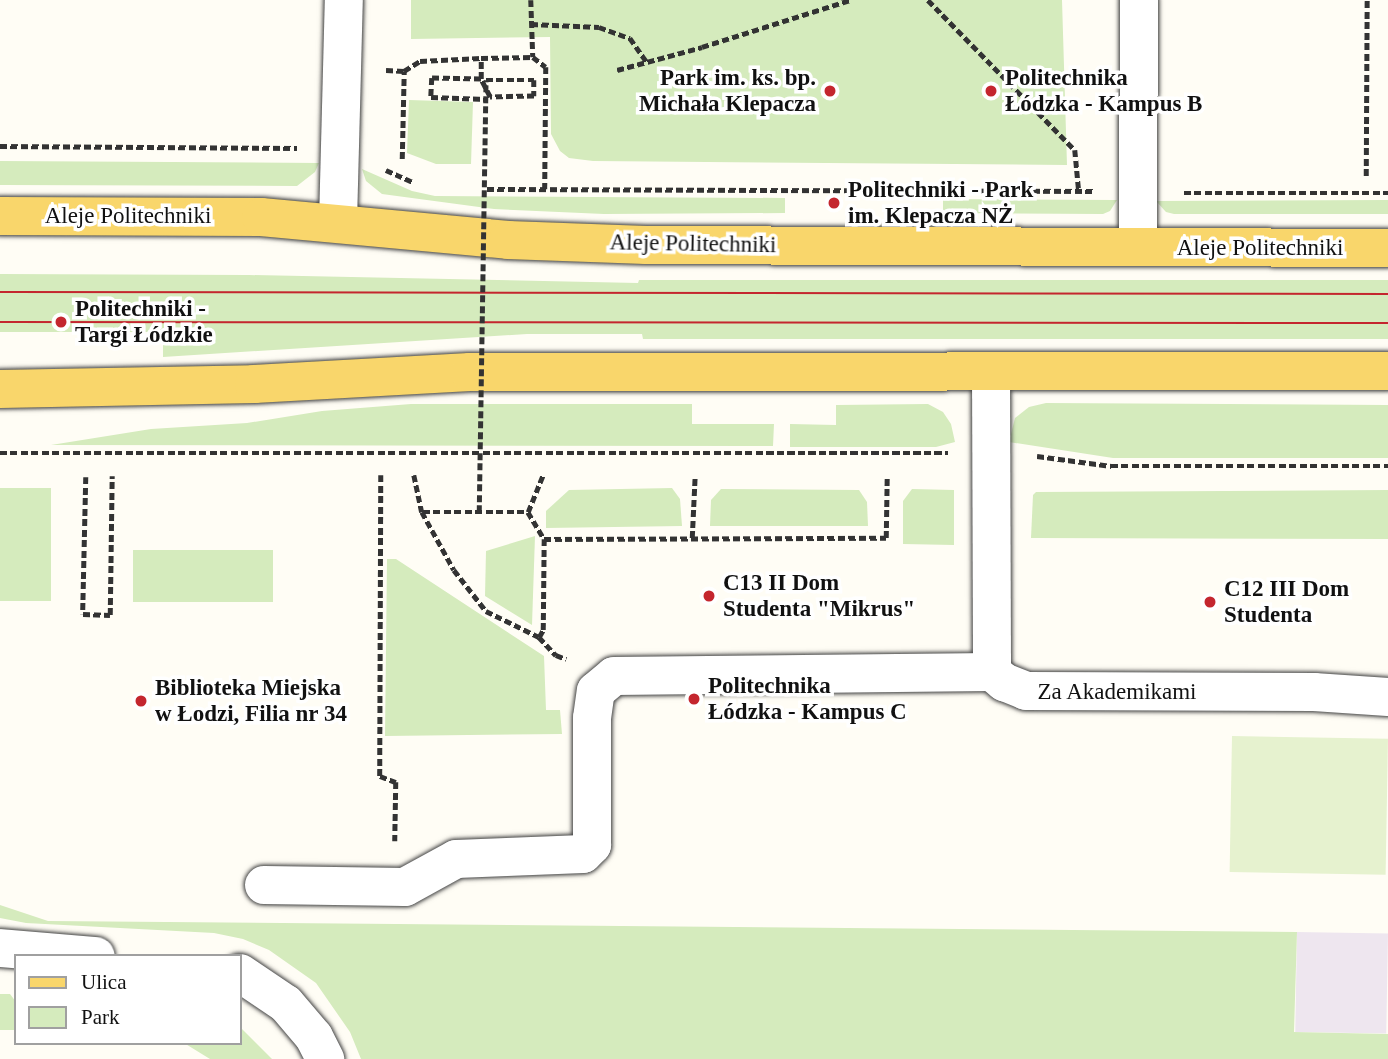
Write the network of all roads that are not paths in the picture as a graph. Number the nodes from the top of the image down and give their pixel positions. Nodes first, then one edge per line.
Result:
1 (344, 0) edge
2 (1139, 0) edge
3 (0, 216) edge
4 (338, 222) junction
5 (1138, 247) junction
6 (1388, 248) edge
7 (991, 371) junction
8 (1388, 371) edge
9 (0, 388) edge
10 (992, 672) junction
11 (1388, 696) edge
12 (264, 886) dead end
13 (0, 948) edge
14 (72, 954) edge
15 (14, 972) edge
16 (242, 974) edge
17 (325, 1059) edge

1 - 4 street
2 - 5 street
3 - 4 main road, Aleje Politechniki
4 - 5 main road, Aleje Politechniki
5 - 6 main road, Aleje Politechniki
7 - 8 main road
7 - 9 main road
7 - 10 street
10 - 11 street, Za Akademikami
10 - 12 street
13 - 14 street
13 - 15 street
16 - 17 street

